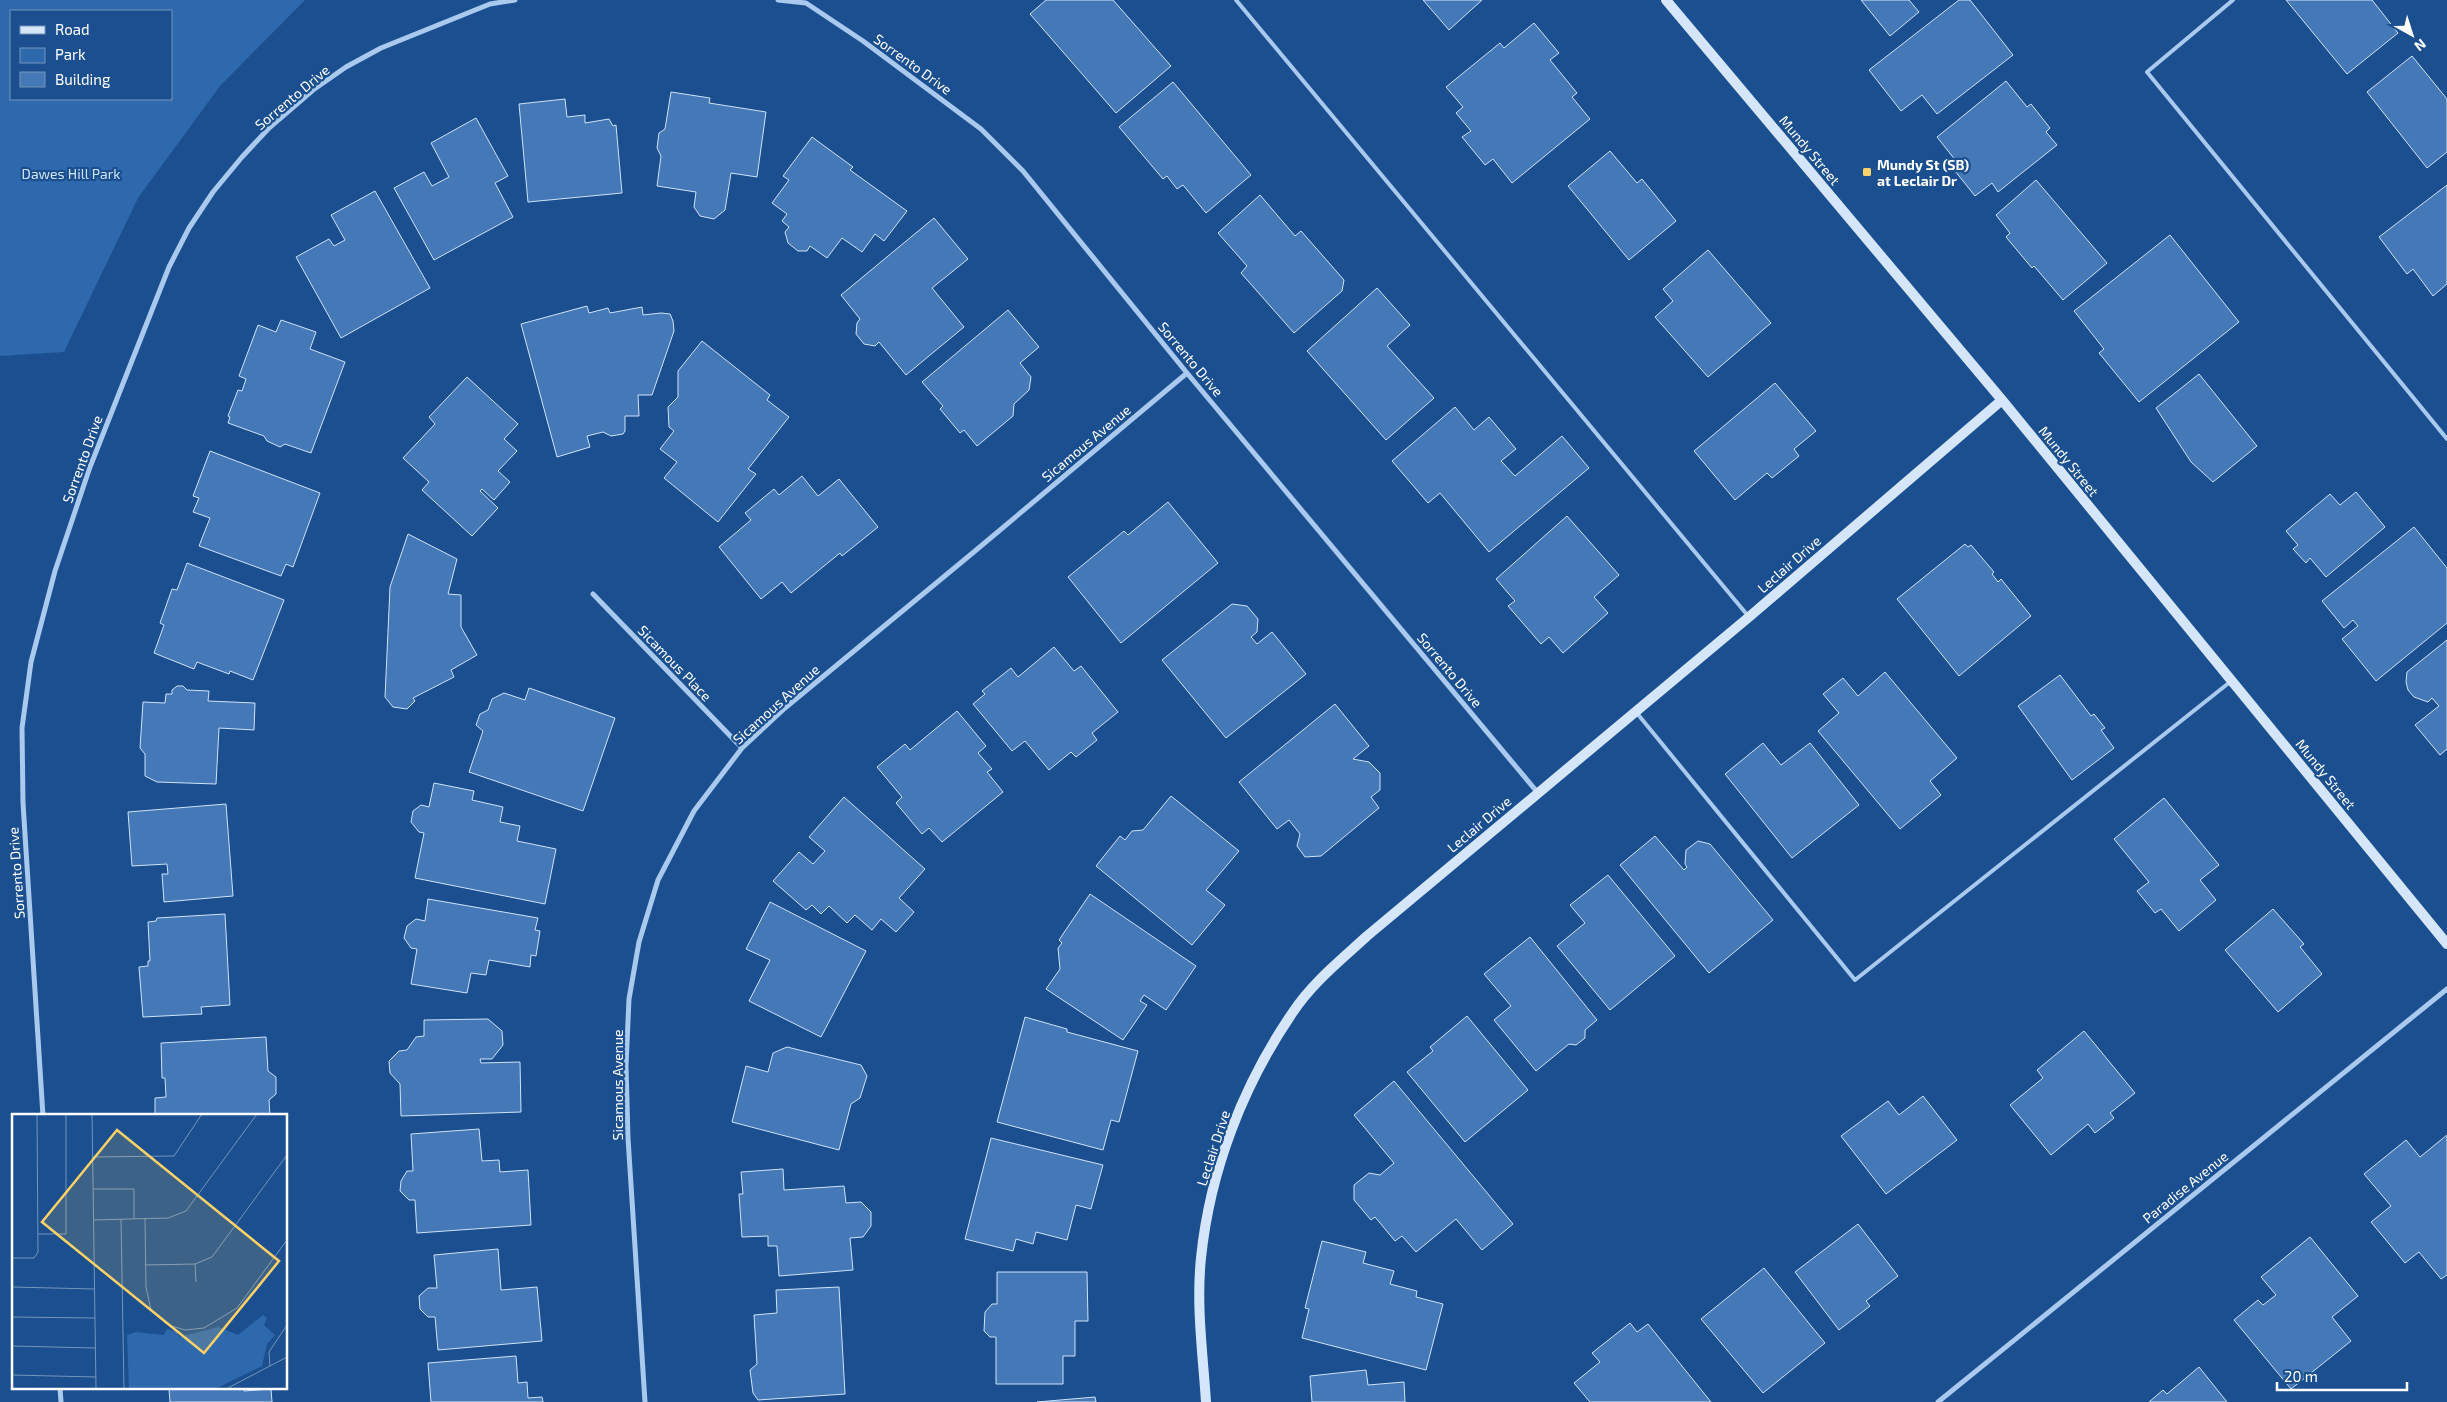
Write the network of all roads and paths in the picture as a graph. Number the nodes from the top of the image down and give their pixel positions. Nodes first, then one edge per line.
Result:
1 (515, 0) edge
2 (778, 0) edge
3 (1236, 0) edge
4 (1666, 0) edge
5 (2234, 0) edge
6 (1186, 373) junction
7 (2002, 400) junction
8 (2447, 439) edge
9 (593, 594) dead end
10 (1749, 617) junction
11 (2231, 680) junction
12 (1636, 712) junction
13 (742, 748) junction
14 (1538, 792) junction
15 (2447, 944) edge
16 (2447, 989) edge
17 (43, 1114) edge
18 (645, 1402) edge
19 (1206, 1402) edge
20 (1938, 1402) edge

1 - 17 street, Sorrento Drive
2 - 6 street, Sorrento Drive
3 - 10 lane
4 - 7 street, Mundy Street
5 - 8 lane
6 - 13 street, Sicamous Avenue
6 - 14 street, Sorrento Drive
7 - 10 street, Leclair Drive
7 - 11 street, Mundy Street
9 - 13 street, Sicamous Place
10 - 12 street, Leclair Drive
11 - 12 lane
11 - 15 street, Mundy Street
12 - 14 street, Leclair Drive
13 - 18 street, Sicamous Avenue
14 - 19 street, Leclair Drive
16 - 20 street, Paradise Avenue

